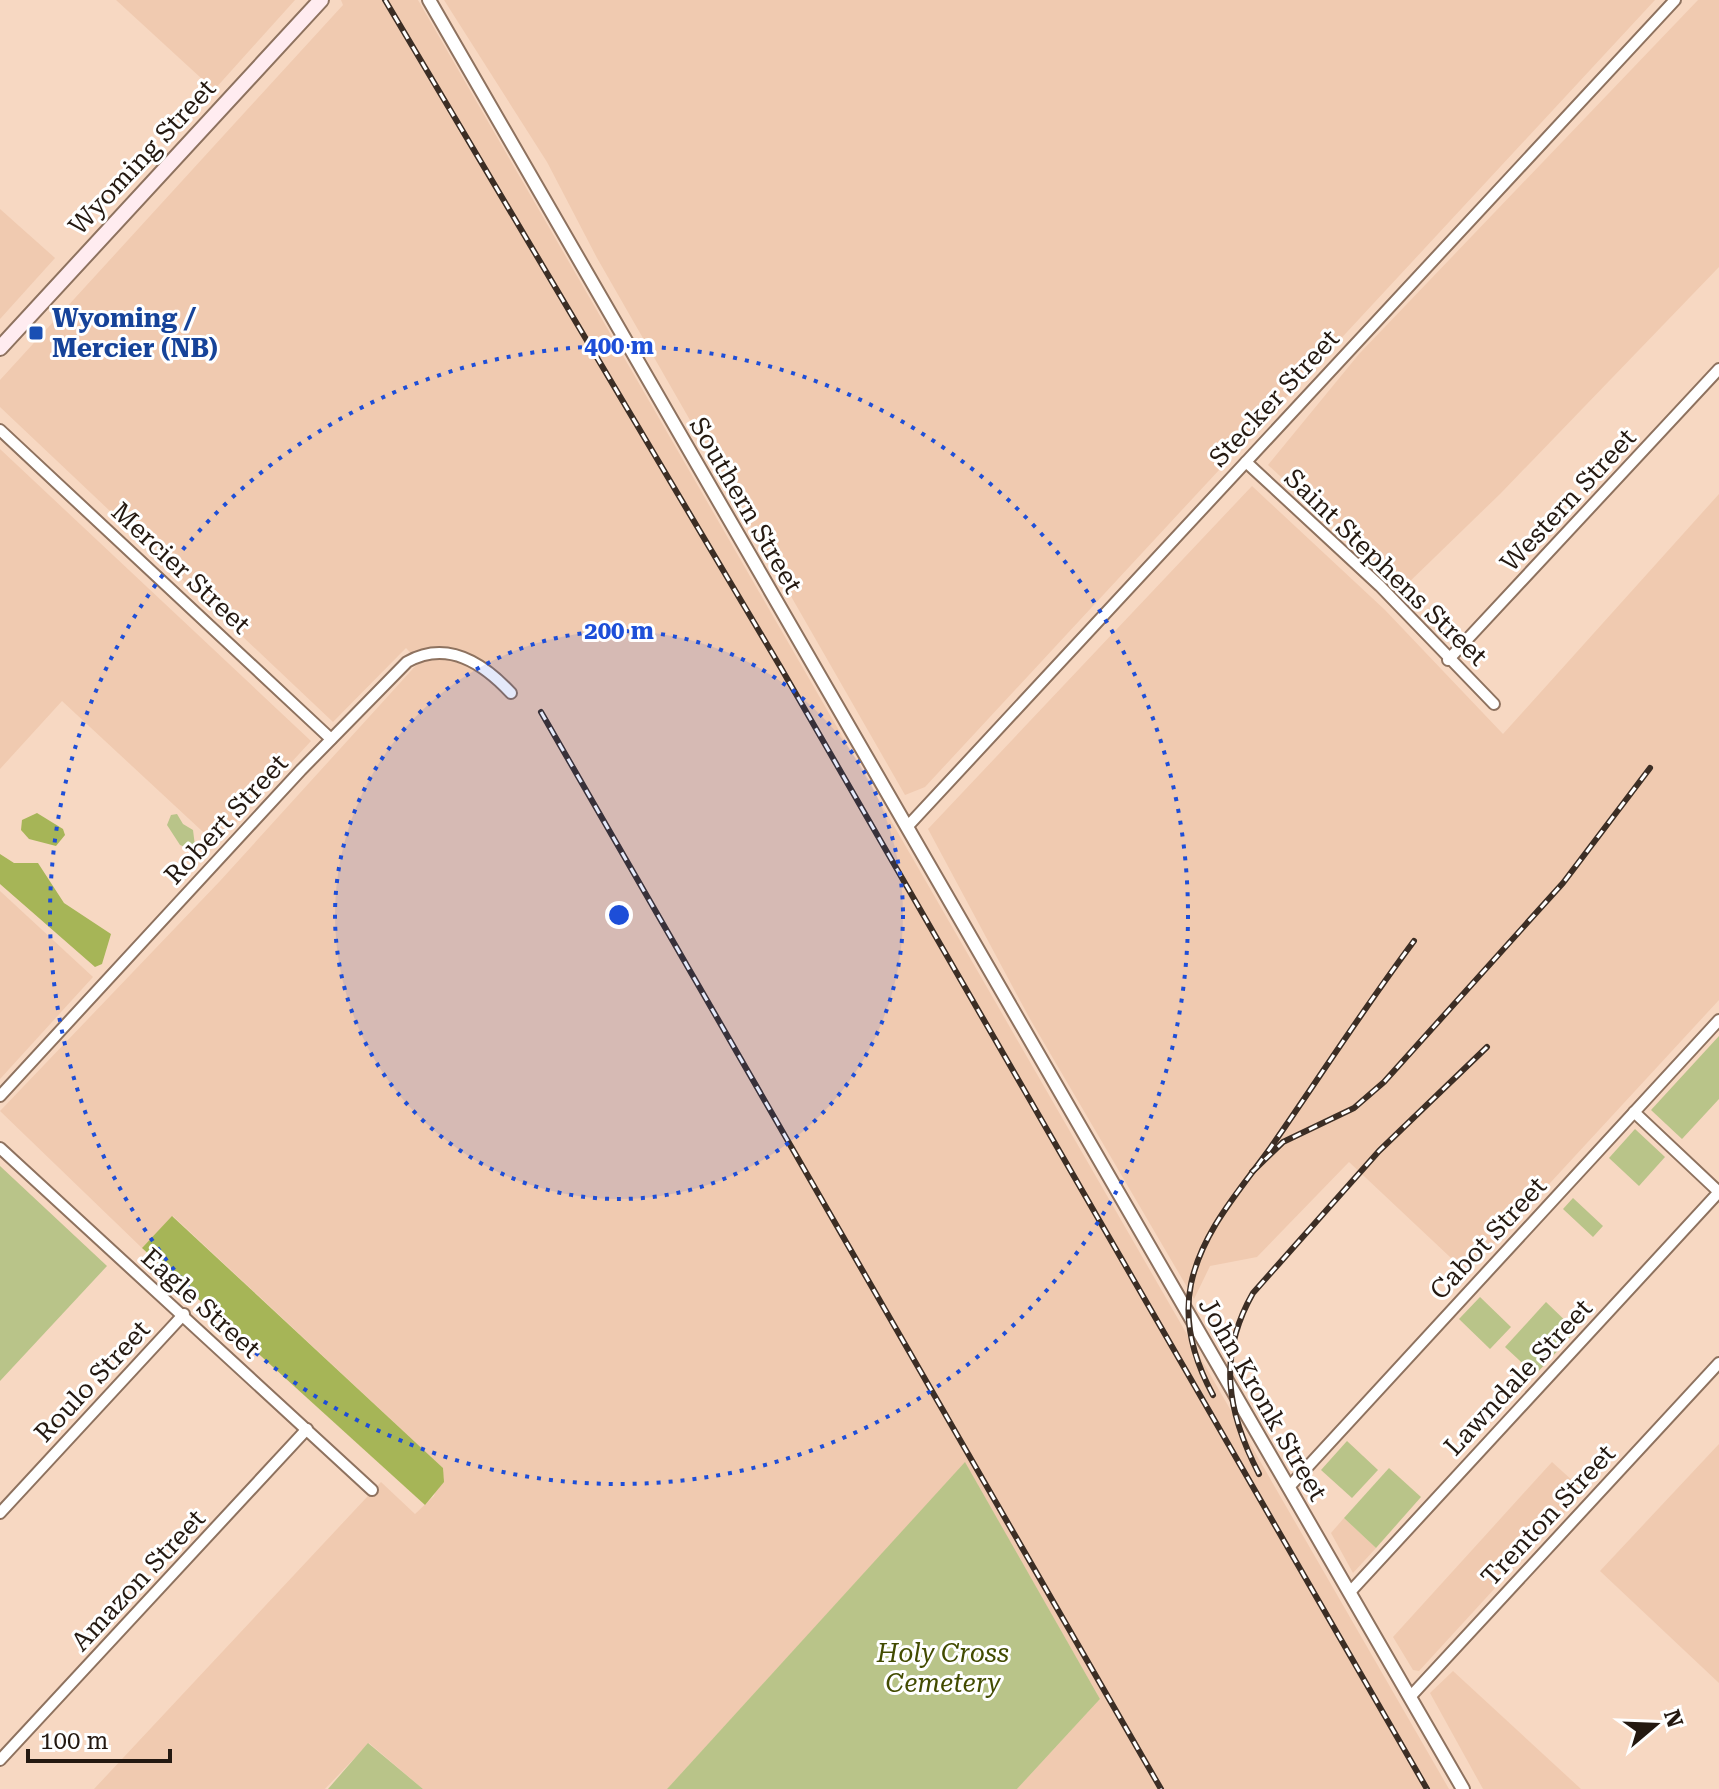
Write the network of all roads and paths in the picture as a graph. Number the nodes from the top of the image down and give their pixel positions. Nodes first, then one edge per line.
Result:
1 (321, 0) edge
2 (429, 0) edge
3 (1675, 0) edge
4 (0, 348) edge
5 (1719, 369) edge
6 (0, 430) edge
7 (1246, 462) junction
8 (1448, 660) junction
9 (511, 693) dead end
10 (1494, 704) dead end
11 (331, 739) junction
12 (907, 827) junction
13 (1719, 1020) edge
14 (1026, 1032) joint
15 (0, 1096) edge
16 (1634, 1112) junction
17 (0, 1148) edge
18 (1719, 1192) edge
19 (184, 1314) junction
20 (1719, 1363) edge
21 (307, 1429) junction
22 (1289, 1487) junction
23 (372, 1490) dead end
24 (0, 1513) edge
25 (1350, 1592) junction
26 (1410, 1697) junction
27 (0, 1760) edge
28 (1463, 1789) edge

1 - 4 main road, Wyoming Street
2 - 12 street, Southern Street
3 - 7 street, Stecker Street
5 - 8 street, Western Street
6 - 11 street, Mercier Street
7 - 8 street, Saint Stephens Street
7 - 12 street, Stecker Street
8 - 10 street, Saint Stephens Street
9 - 11 street, Robert Street
11 - 15 street, Robert Street
12 - 14 street, Southern Street
13 - 16 street, Cabot Street
14 - 22 street, John Kronk Street
16 - 18 street
16 - 22 street, Cabot Street
17 - 19 street, Eagle Street
18 - 25 street, Lawndale Street
19 - 21 street, Eagle Street
19 - 24 street, Roulo Street
20 - 26 street, Trenton Street
21 - 23 street, Eagle Street
21 - 27 street, Amazon Street
22 - 25 street, John Kronk Street
25 - 26 street, John Kronk Street
26 - 28 street, John Kronk Street

